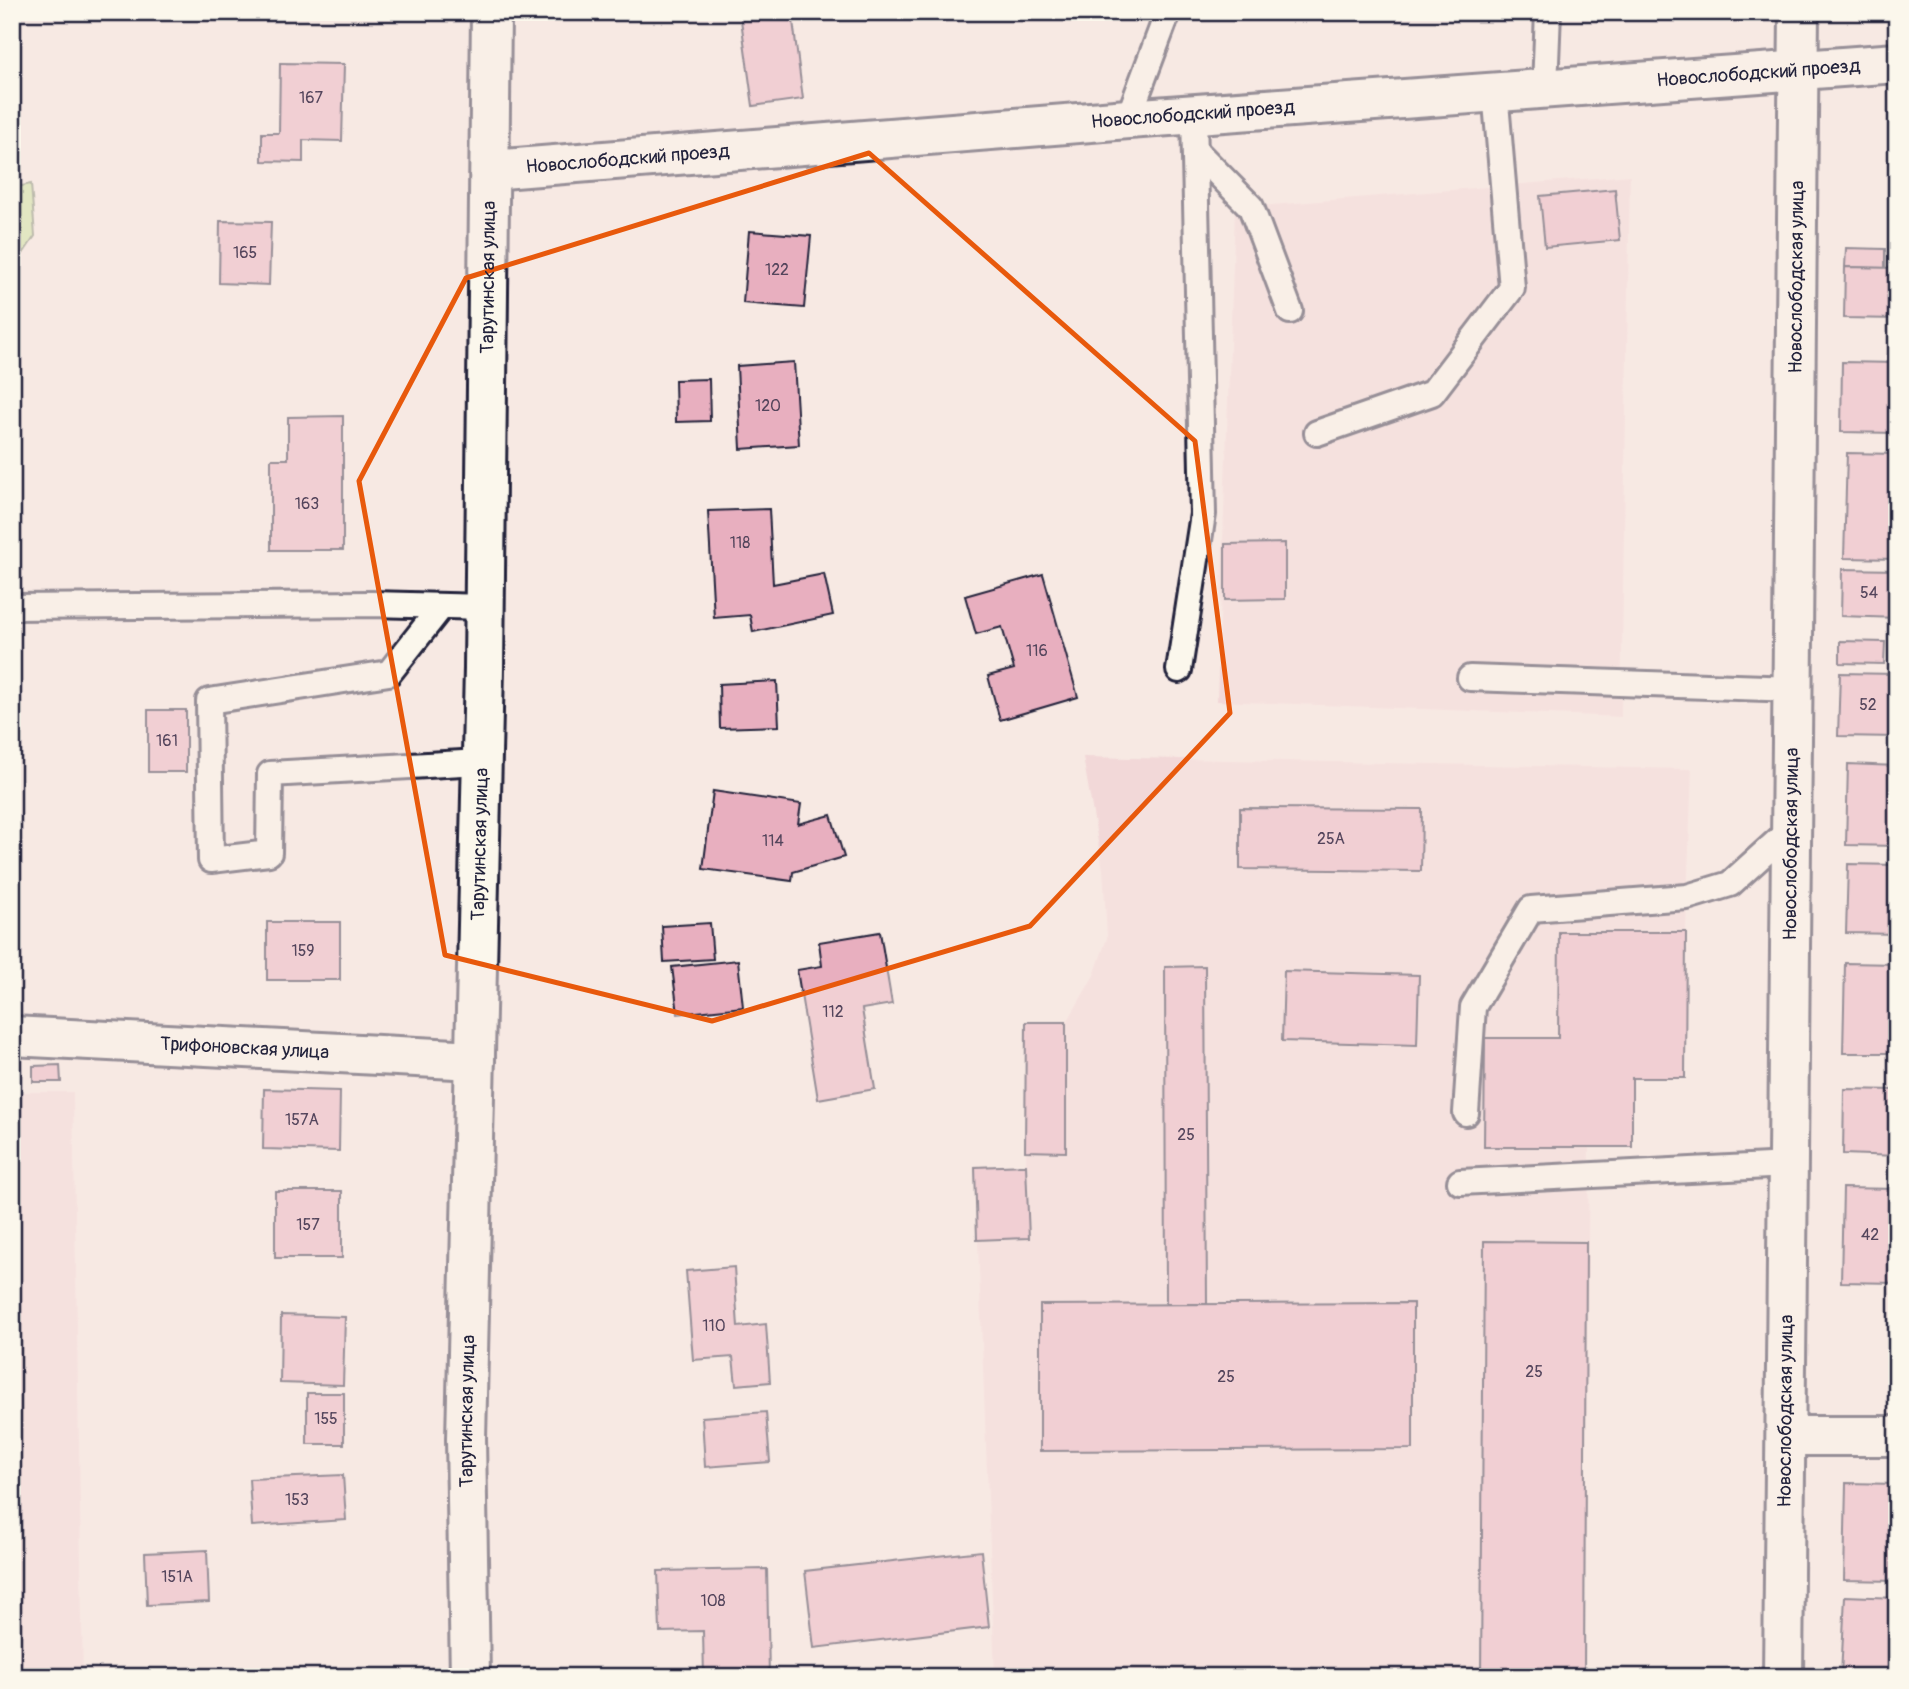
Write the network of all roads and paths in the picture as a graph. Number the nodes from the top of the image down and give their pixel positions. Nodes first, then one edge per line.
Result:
1 (491, 12) edge
2 (1168, 12) edge
3 (1548, 12) edge
4 (1799, 12) edge
5 (1897, 63) edge
6 (1800, 69) junction
7 (1545, 87) junction
8 (1495, 91) junction
9 (1128, 119) junction
10 (1194, 132) junction
11 (490, 170) junction
12 (1290, 310) dead end
13 (1317, 433) dead end
14 (12, 607) edge
15 (441, 607) junction
16 (485, 607) junction
17 (1179, 670) dead end
18 (1470, 678) dead end
19 (1794, 689) junction
20 (480, 762) junction
21 (1792, 828) junction
22 (12, 1037) edge
23 (475, 1060) junction
24 (1466, 1113) dead end
25 (1788, 1165) junction
26 (1460, 1182) dead end
27 (1786, 1436) junction
28 (1897, 1436) edge
29 (470, 1677) edge
30 (1783, 1677) edge

1 - 11 street, Тарутинская улица
2 - 9 lane
3 - 7 lane
4 - 6 street, Новослободская улица
5 - 6 street, Новослободский проезд
6 - 7 street, Новослободский проезд
6 - 19 street, Новослободская улица
7 - 8 street, Новослободский проезд
8 - 10 street, Новослободский проезд
8 - 13 lane
9 - 10 street, Новослободский проезд
9 - 11 street, Новослободский проезд
10 - 12 lane
10 - 17 lane
11 - 16 street, Тарутинская улица
14 - 15 lane
15 - 16 lane
15 - 20 lane
16 - 20 street, Тарутинская улица
18 - 19 lane
19 - 21 street, Новослободская улица
20 - 23 street, Тарутинская улица
21 - 24 lane
21 - 25 street, Новослободская улица
22 - 23 street, Трифоновская улица
23 - 29 street, Тарутинская улица
25 - 26 lane
25 - 27 street, Новослободская улица
27 - 28 street
27 - 30 street, Новослободская улица

